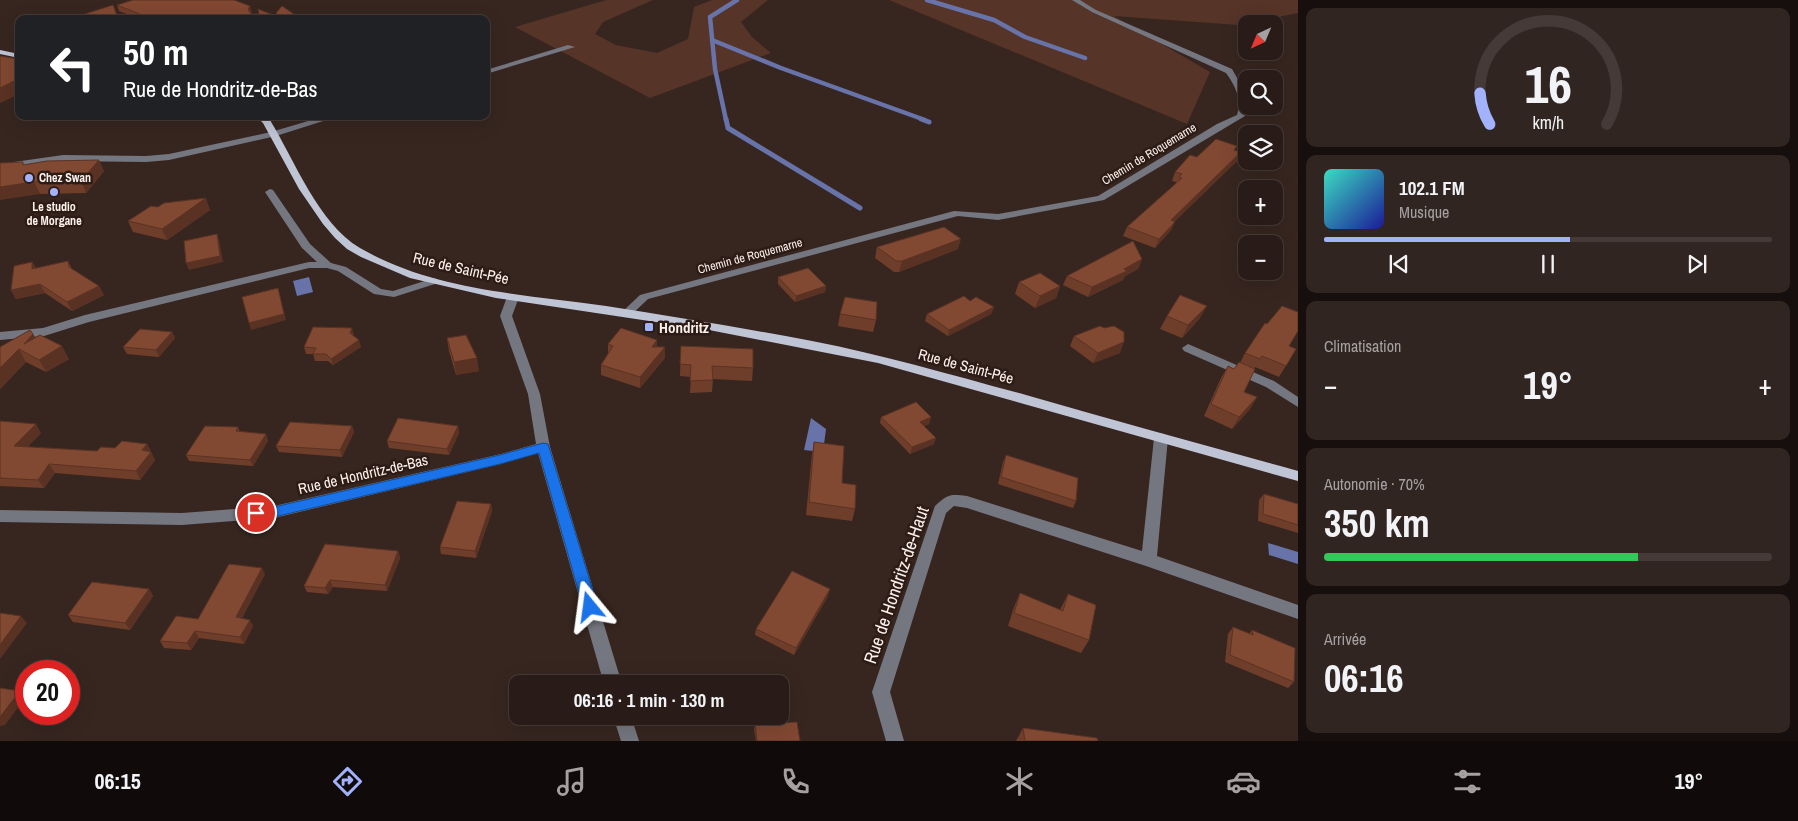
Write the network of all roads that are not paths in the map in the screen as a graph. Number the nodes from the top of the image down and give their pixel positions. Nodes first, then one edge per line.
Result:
1 (1075, 0) edge
2 (571, 47) dead end
3 (0, 52) edge
4 (15, 55) edge
5 (490, 71) edge
6 (265, 120) edge
7 (321, 120) edge
8 (273, 134) junction
9 (0, 168) edge
10 (270, 192) dead end
11 (327, 264) junction
12 (434, 281) junction
13 (513, 297) junction
14 (626, 314) junction
15 (0, 336) edge
16 (1188, 348) dead end
17 (1298, 403) edge
18 (1161, 438) junction
19 (543, 447) junction
20 (1298, 476) edge
21 (0, 516) edge
22 (1149, 560) junction
23 (1298, 612) edge
24 (610, 675) edge
25 (625, 725) edge
26 (630, 741) edge
27 (895, 741) edge

1 - 14 street, Chemin de Roquemarne
2 - 5 street
3 - 4 main road
6 - 8 main road, Rue de Saint-Pée
7 - 8 street
8 - 9 street
8 - 12 main road, Rue de Saint-Pée
10 - 11 street
11 - 12 street
11 - 15 street
12 - 13 main road, Rue de Saint-Pée
13 - 14 main road, Rue de Saint-Pée
13 - 19 street
14 - 18 main road, Rue de Saint-Pée
16 - 17 street
18 - 20 main road, Rue de Saint-Pée
18 - 22 street
19 - 21 street, Rue de Hondritz-de-Bas
19 - 24 street
22 - 23 street, Rue de Hondritz-de-Haut
22 - 27 street, Rue de Hondritz-de-Haut
25 - 26 street

